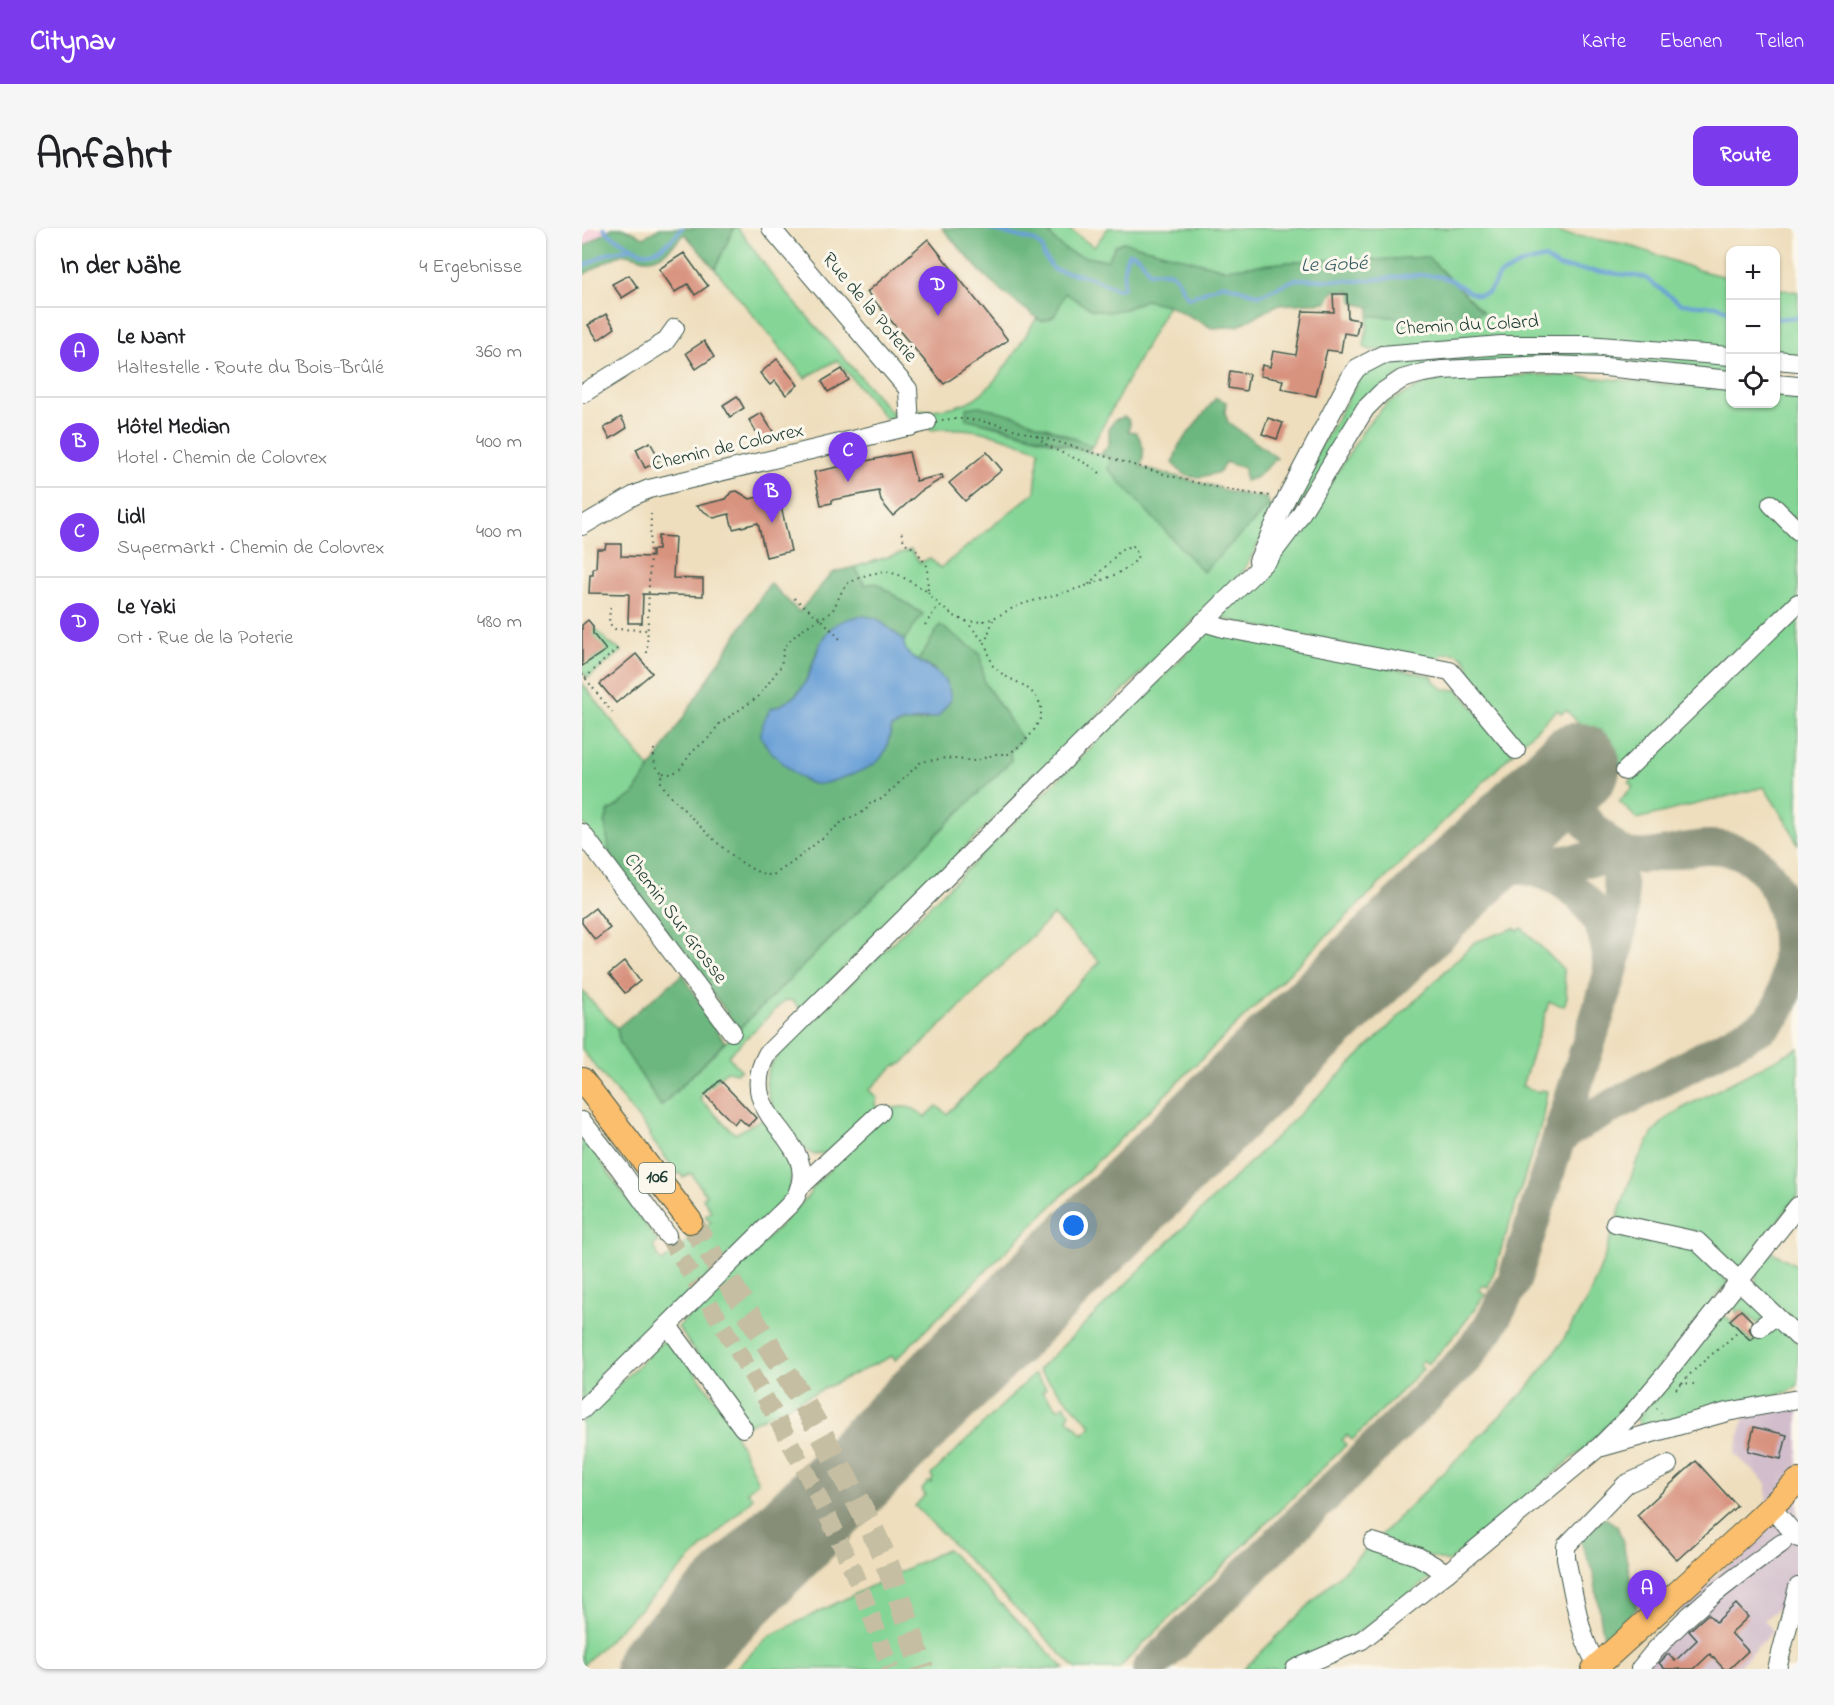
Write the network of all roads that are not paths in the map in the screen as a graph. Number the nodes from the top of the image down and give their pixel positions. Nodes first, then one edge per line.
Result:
1 (771, 228) edge
2 (675, 328) dead end
3 (1726, 356) edge
4 (1780, 360) edge
5 (1798, 362) edge
6 (1726, 380) edge
7 (1780, 384) edge
8 (1798, 386) edge
9 (582, 394) edge
10 (919, 425) joint
11 (1771, 504) dead end
12 (582, 526) edge
13 (1798, 531) edge
14 (1256, 571) junction
15 (1798, 603) edge
16 (1203, 622) junction
17 (1516, 750) dead end
18 (1625, 771) dead end
19 (582, 833) edge
20 (732, 1032) dead end
21 (582, 1080) edge
22 (881, 1113) dead end
23 (582, 1121) edge
24 (799, 1188) junction
25 (1798, 1206) edge
26 (690, 1221) tunnel mouth
27 (1615, 1223) dead end
28 (667, 1235) tunnel mouth
29 (1739, 1282) junction
30 (1774, 1317) junction
31 (668, 1326) junction
32 (1760, 1328) dead end
33 (1798, 1337) edge
34 (1798, 1399) edge
35 (582, 1410) edge
36 (743, 1428) dead end
37 (1599, 1447) junction
38 (1668, 1465) dead end
39 (1798, 1481) edge
40 (1771, 1507) junction
41 (1790, 1540) edge
42 (1373, 1542) dead end
43 (1447, 1573) junction
44 (1798, 1587) edge
45 (1598, 1668) edge
46 (1295, 1669) edge
47 (1640, 1669) edge
48 (1777, 1669) edge

1 - 10 street, Rue de la Poterie
2 - 9 street
3 - 14 street, Chemin du Colard
4 - 5 street
6 - 14 street
7 - 8 street
10 - 12 street, Chemin de Colovrex
11 - 13 street
14 - 16 street
15 - 18 street
16 - 17 street
16 - 24 street
19 - 20 street, Chemin Sur Grosse
21 - 26 main road, 106
22 - 24 street
23 - 28 street
24 - 31 street
25 - 29 street
27 - 29 street
29 - 30 street
29 - 37 street
30 - 32 street
30 - 33 street
31 - 35 street
31 - 36 street
34 - 37 street
37 - 43 street
38 - 45 street
39 - 40 main road
40 - 41 street
40 - 45 main road
41 - 47 street
42 - 43 street
43 - 46 street
44 - 48 street

